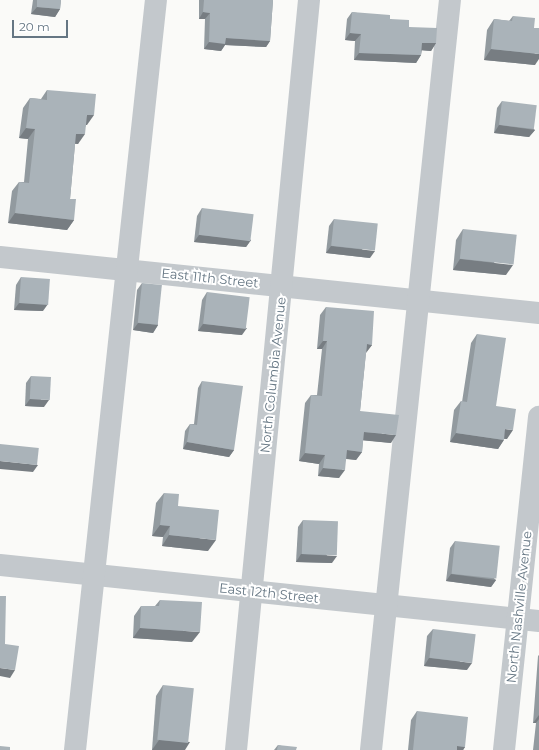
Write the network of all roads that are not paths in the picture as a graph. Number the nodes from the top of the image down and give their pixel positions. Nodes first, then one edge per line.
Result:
1 (156, 0) edge
2 (310, 0) edge
3 (450, 0) edge
4 (0, 257) edge
5 (126, 269) junction
6 (282, 286) junction
7 (418, 299) junction
8 (539, 313) edge
9 (539, 416) edge
10 (0, 565) edge
11 (93, 574) junction
12 (252, 591) junction
13 (387, 605) junction
14 (517, 618) junction
15 (539, 620) edge
16 (75, 750) edge
17 (236, 750) edge
18 (371, 750) edge
19 (504, 750) edge

1 - 5 street
2 - 6 street, North Columbia Avenue
3 - 7 street
4 - 5 street, East 11th Street
5 - 6 street, East 11th Street
5 - 11 street
6 - 7 street, East 11th Street
6 - 12 street, North Columbia Avenue
7 - 8 street, East 11th Street
7 - 13 street
9 - 14 street, North Nashville Avenue
10 - 11 street, East 12th Street
11 - 12 street, East 12th Street
11 - 16 street
12 - 13 street, East 12th Street
12 - 17 street, North Columbia Avenue
13 - 14 street, East 12th Street
13 - 18 street
14 - 15 street, East 12th Street
14 - 19 street, North Nashville Avenue

